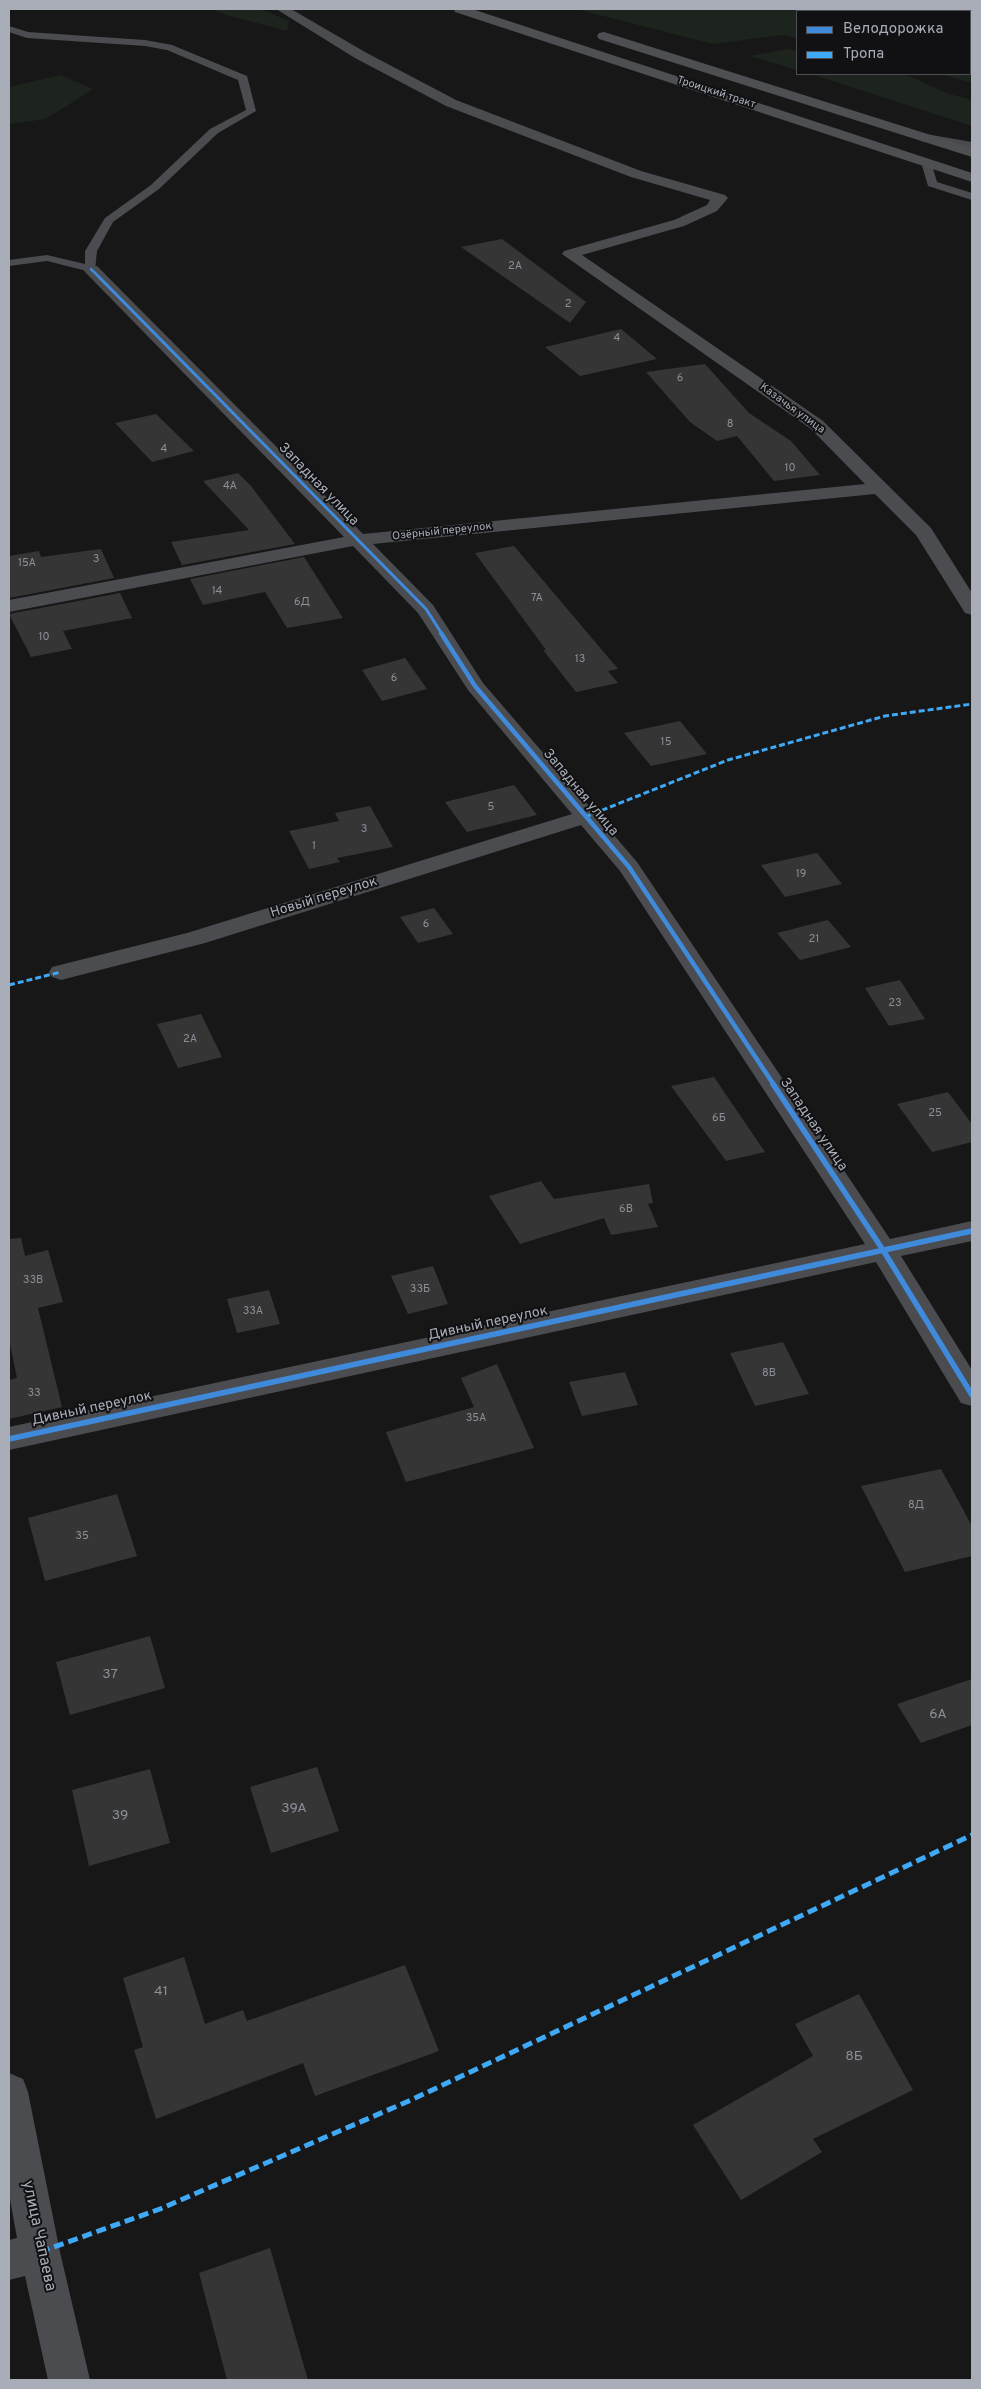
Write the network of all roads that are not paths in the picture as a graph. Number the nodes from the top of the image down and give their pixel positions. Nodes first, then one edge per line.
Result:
1 (282, 9) edge
2 (460, 9) edge
3 (9, 29) edge
4 (593, 33) dead end
5 (926, 138) junction
6 (972, 146) edge
7 (972, 153) edge
8 (926, 162) junction
9 (972, 178) edge
10 (972, 197) edge
11 (9, 262) edge
12 (91, 269) junction
13 (880, 488) junction
14 (357, 540) junction
15 (9, 606) edge
16 (972, 609) edge
17 (585, 817) junction
18 (61, 972) dead end
19 (972, 1231) edge
20 (883, 1250) junction
21 (972, 1395) edge
22 (9, 1439) edge
23 (9, 2092) edge
24 (24, 2256) edge
25 (69, 2380) edge

1 - 13 street, Казачья улица
2 - 8 main road, Троицкий тракт
3 - 12 lane
4 - 5 main road, Троицкий тракт
5 - 6 main road
5 - 7 main road, Троицкий тракт
8 - 9 main road, Троицкий тракт
8 - 10 lane
11 - 12 lane
12 - 14 street, Западная улица
13 - 14 street, Озёрный переулок
13 - 16 street, Казачья улица
14 - 15 street, Озёрный переулок
14 - 17 street, Западная улица
17 - 18 street, Новый переулок
17 - 20 street, Западная улица
19 - 20 street, Дивный переулок
20 - 21 street, Западная улица
20 - 22 street, Дивный переулок
23 - 24 street, улица Чапаева
24 - 25 street, улица Чапаева

